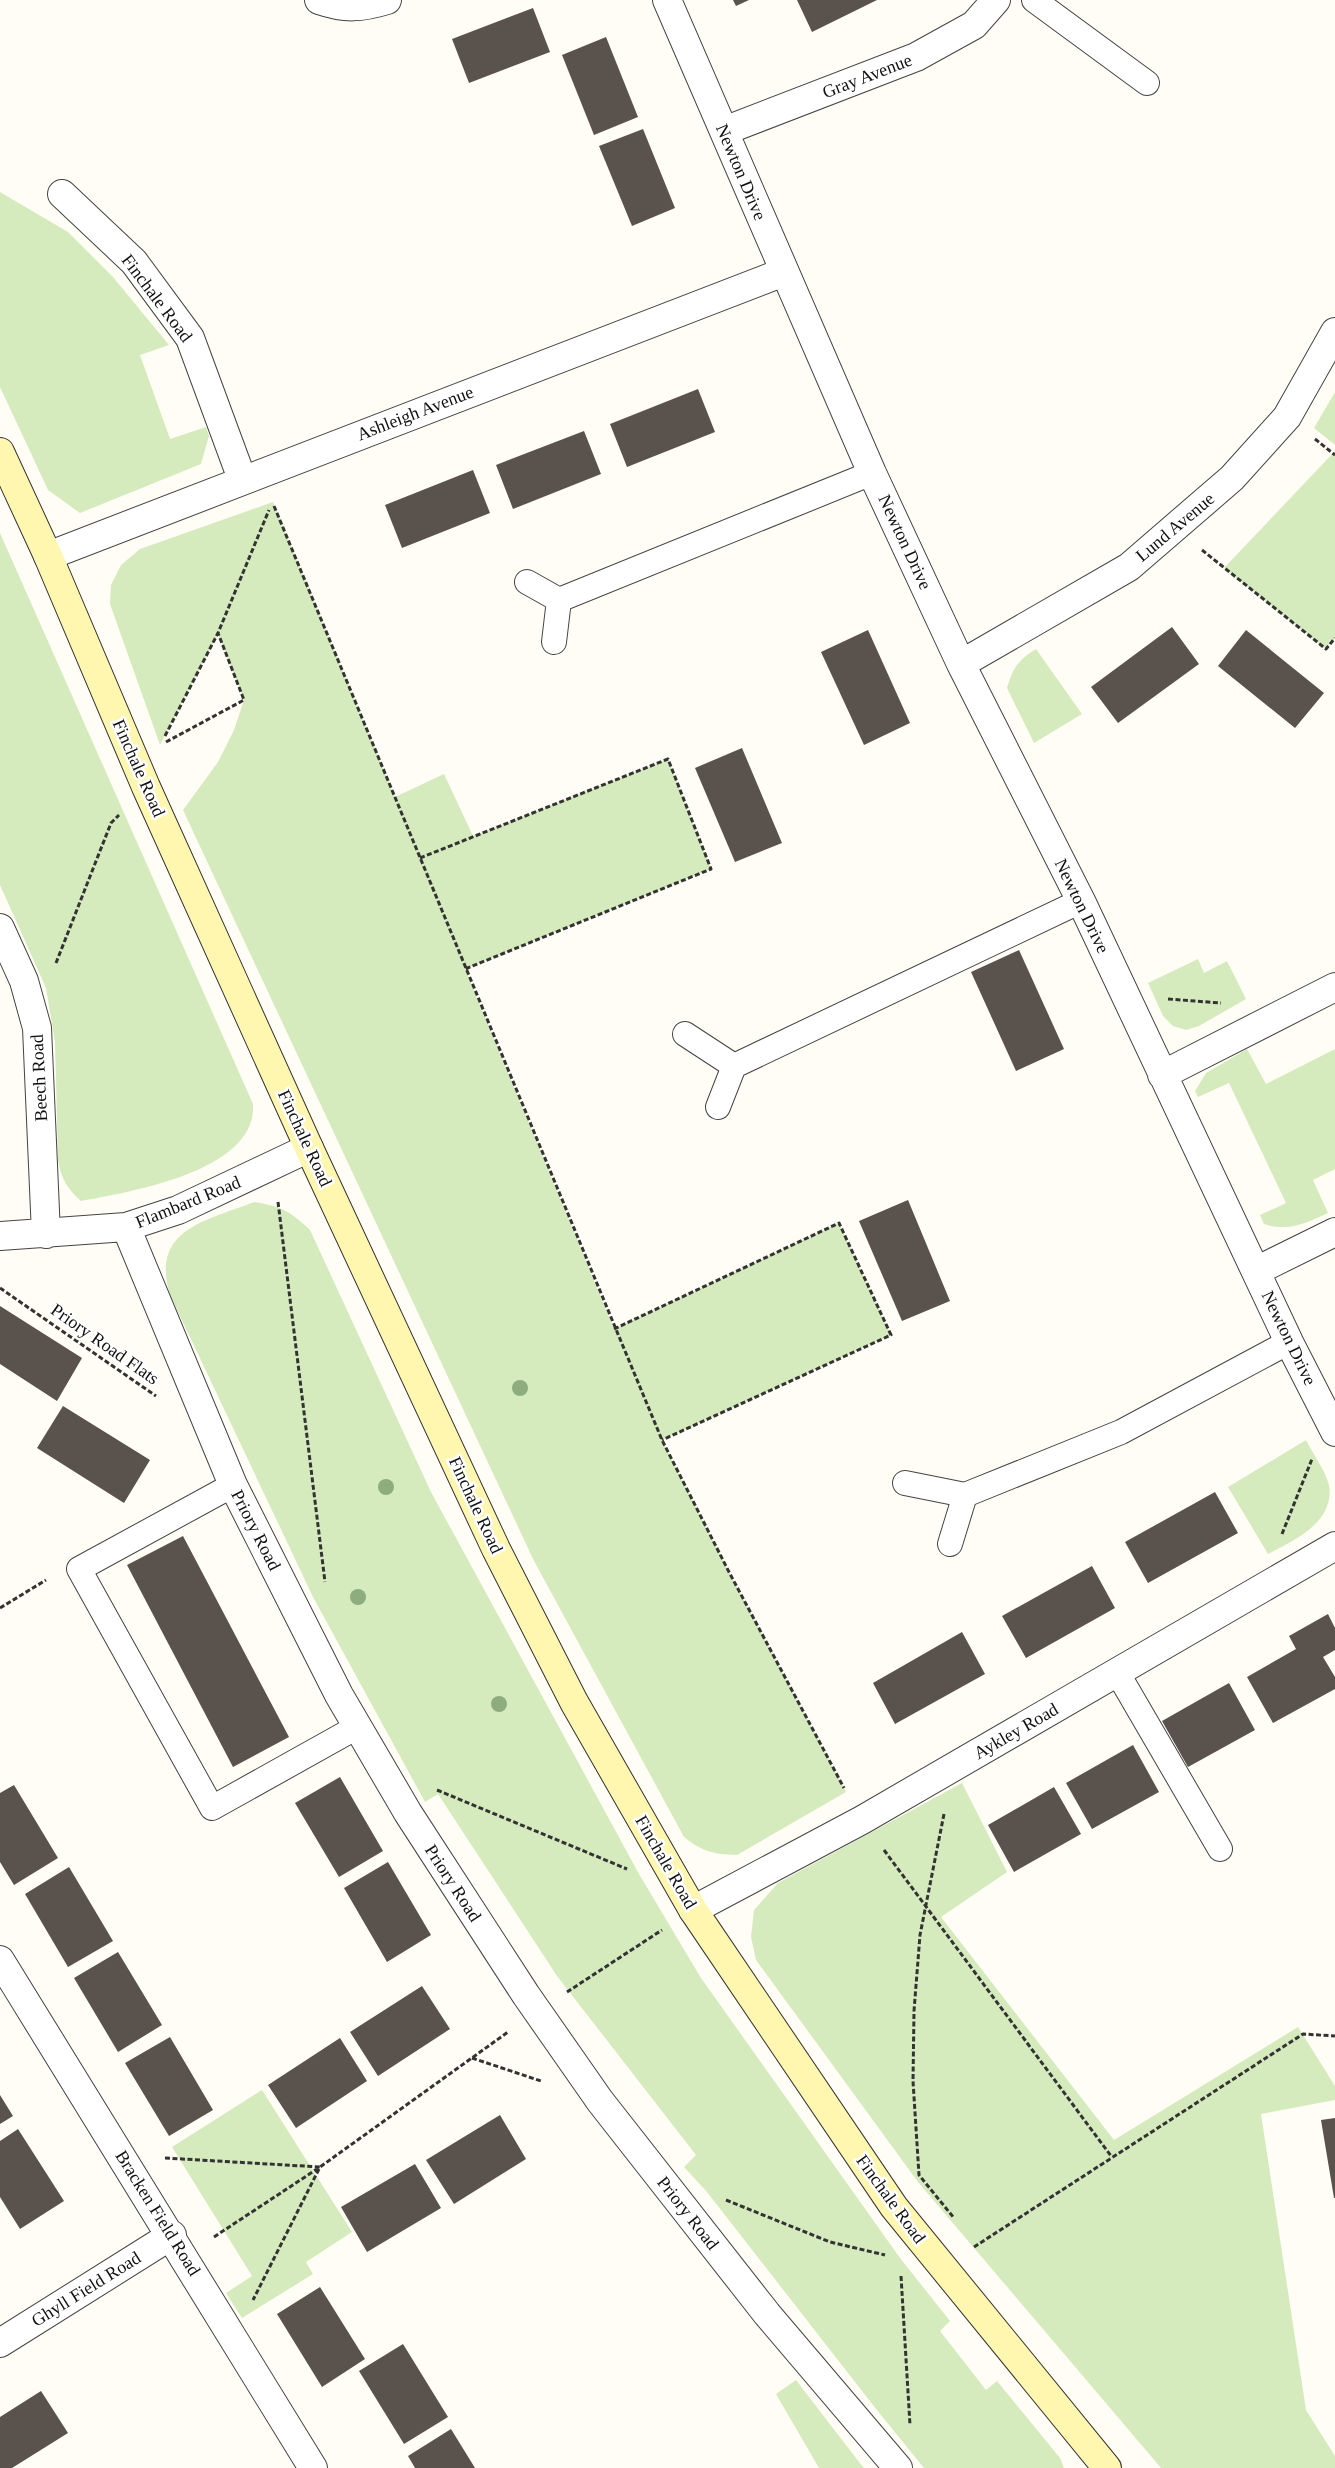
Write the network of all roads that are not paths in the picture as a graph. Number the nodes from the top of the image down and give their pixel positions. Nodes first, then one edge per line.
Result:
1 (319, 0) edge
2 (387, 0) edge
3 (667, 0) edge
4 (996, 0) edge
5 (1034, 0) edge
6 (1147, 83) dead end
7 (724, 131) junction
8 (62, 194) dead end
9 (784, 272) junction
10 (1335, 332) edge
11 (0, 452) edge
12 (872, 473) junction
13 (242, 479) junction
14 (48, 556) junction
15 (527, 582) dead end
16 (559, 600) junction
17 (554, 642) dead end
18 (961, 664) junction
19 (1081, 901) junction
20 (0, 928) edge
21 (1335, 987) edge
22 (685, 1034) dead end
23 (734, 1066) junction
24 (1162, 1075) junction
25 (718, 1107) dead end
26 (309, 1148) junction
27 (126, 1227) junction
28 (1335, 1232) edge
29 (46, 1234) junction
30 (0, 1236) edge
31 (1256, 1271) junction
32 (1289, 1342) junction
33 (1335, 1432) edge
34 (906, 1483) dead end
35 (233, 1485) junction
36 (965, 1496) junction
37 (950, 1544) dead end
38 (1335, 1546) edge
39 (1117, 1672) junction
40 (357, 1728) junction
41 (1220, 1849) dead end
42 (693, 1910) junction
43 (0, 1960) edge
44 (178, 2246) junction
45 (0, 2343) edge
46 (313, 2468) edge
47 (898, 2468) edge
48 (1107, 2468) edge

1 - 2 street
3 - 7 street, Newton Drive
4 - 7 street, Gray Avenue
5 - 6 lane
7 - 9 street, Newton Drive
8 - 13 street, Finchale Road
9 - 12 street, Newton Drive
9 - 13 street, Ashleigh Avenue
10 - 18 street, Lund Avenue
11 - 14 street, Finchale Road
12 - 16 lane
12 - 18 street, Newton Drive
13 - 14 street, Ashleigh Avenue
14 - 26 street, Finchale Road
15 - 16 lane
16 - 17 lane
18 - 19 street, Newton Drive
19 - 23 lane
19 - 24 street, Newton Drive
20 - 29 street, Beech Road
21 - 24 street
22 - 23 lane
23 - 25 lane
24 - 31 street, Newton Drive
26 - 27 street, Flambard Road
26 - 42 street, Finchale Road
27 - 29 street, Flambard Road
27 - 35 street, Priory Road
28 - 31 street, Newton Drive
29 - 30 street, Flambard Road
31 - 32 street, Newton Drive
32 - 33 street, Newton Drive
32 - 36 lane
34 - 36 lane
35 - 40 street, Priory Road
35 - 40 lane
36 - 37 lane
38 - 39 street, Aykley Road
39 - 41 lane
39 - 42 street, Aykley Road
40 - 47 street, Priory Road
42 - 48 street, Finchale Road
43 - 44 street, Bracken Field Road
44 - 45 street, Ghyll Field Road
44 - 46 street, Bracken Field Road

